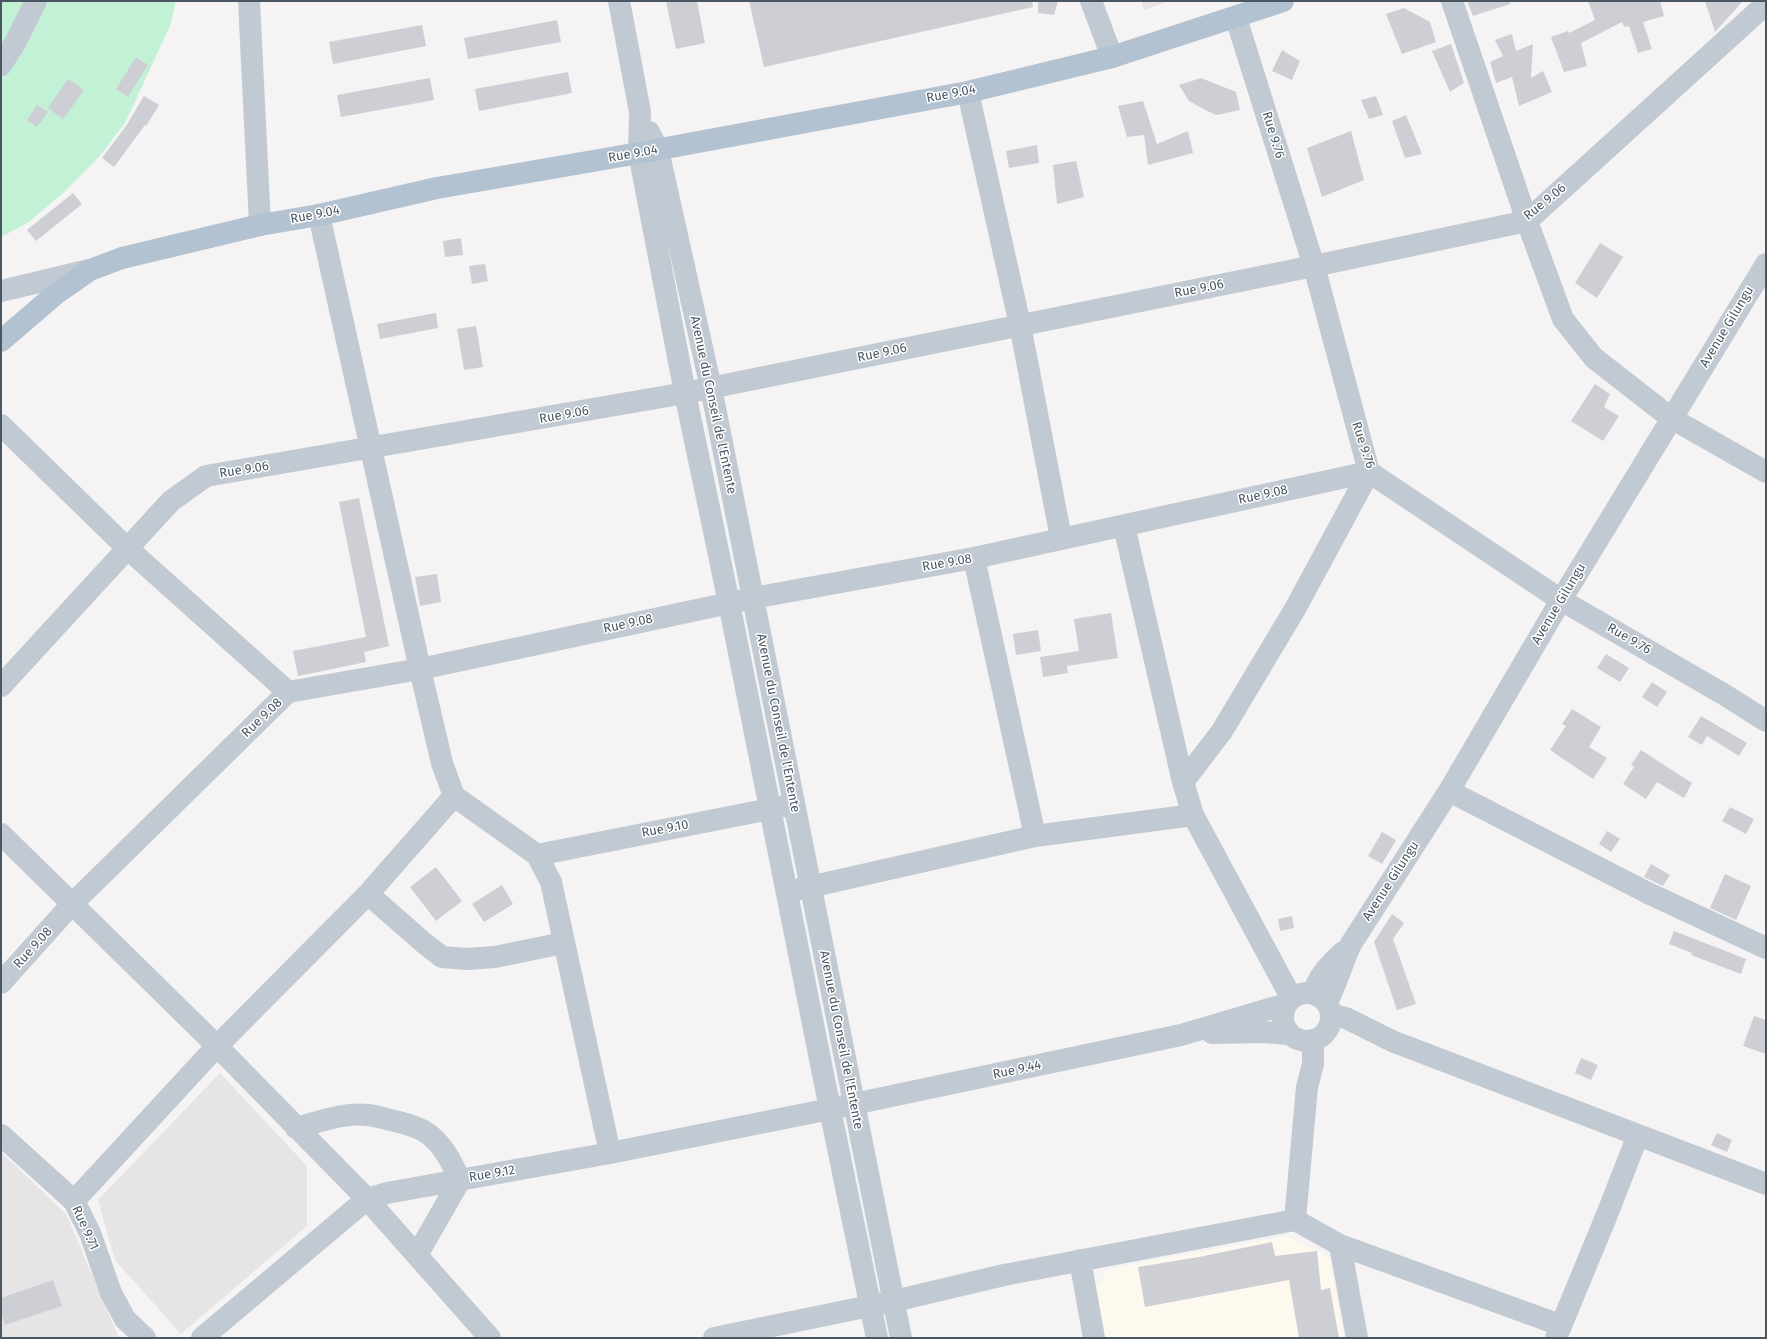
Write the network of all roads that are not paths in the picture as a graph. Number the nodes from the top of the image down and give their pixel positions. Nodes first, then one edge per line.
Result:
1 (36, 1) edge
2 (249, 1) edge
3 (619, 1) edge
4 (1092, 1) edge
5 (1283, 1) edge
6 (1452, 1) edge
7 (1766, 4) edge
8 (1236, 18) junction
9 (1112, 57) junction
10 (1, 65) edge
11 (968, 92) junction
12 (649, 151) junction
13 (320, 215) junction
14 (1527, 221) junction
15 (260, 225) junction
16 (1766, 264) edge
17 (1314, 266) junction
18 (90, 270) junction
19 (1, 291) edge
20 (1020, 325) junction
21 (1, 341) edge
22 (711, 388) junction
23 (685, 393) junction
24 (1671, 418) junction
25 (1, 425) edge
26 (371, 449) junction
27 (1369, 472) junction
28 (1766, 472) edge
29 (1124, 526) junction
30 (1061, 538) junction
31 (127, 548) junction
32 (974, 558) junction
33 (753, 598) junction
34 (1562, 600) junction
35 (730, 603) junction
36 (420, 669) junction
37 (1, 686) edge
38 (288, 692) junction
39 (1766, 721) edge
40 (1183, 782) junction
41 (1449, 791) junction
42 (454, 796) junction
43 (794, 804) junction
44 (771, 809) junction
45 (1193, 814) junction
46 (1, 834) edge
47 (1035, 836) junction
48 (536, 855) junction
49 (810, 886) junction
50 (787, 892) junction
51 (368, 894) junction
52 (71, 905) junction
53 (563, 943) junction
54 (1766, 948) edge
55 (1, 984) edge
56 (1289, 1001) junction
57 (1314, 1022) junction
58 (1181, 1035) junction
59 (217, 1046) junction
60 (854, 1104) junction
61 (830, 1109) junction
62 (296, 1128) junction
63 (1, 1135) edge
64 (1638, 1135) junction
65 (610, 1153) junction
66 (460, 1180) junction
67 (1766, 1184) edge
68 (367, 1199) junction
69 (74, 1200) junction
70 (1295, 1220) junction
71 (1340, 1245) junction
72 (417, 1255) junction
73 (1080, 1260) junction
74 (894, 1301) junction
75 (871, 1306) junction
76 (1558, 1331) edge
77 (145, 1338) edge
78 (202, 1338) edge
79 (490, 1338) edge
80 (714, 1338) edge
81 (877, 1338) edge
82 (902, 1338) edge
83 (1094, 1338) edge
84 (1357, 1338) edge

1 - 10 street
2 - 15 street
3 - 12 street, Avenue du Conseil de l'Entente
4 - 9 street
5 - 8 main road, Rue 9.04
6 - 14 street
7 - 14 street, Rue 9.06
8 - 9 main road, Rue 9.04
8 - 17 street, Rue 9.76
9 - 11 main road, Rue 9.04
11 - 12 main road, Rue 9.04
11 - 20 street
12 - 13 main road, Rue 9.04
12 - 22 street, Avenue du Conseil de l'Entente
12 - 23 street, Avenue du Conseil de l'Entente
13 - 15 main road, Rue 9.04
13 - 26 street
14 - 17 street, Rue 9.06
14 - 24 street
15 - 18 main road, Rue 9.04
16 - 24 street, Avenue Gilungu
17 - 20 street, Rue 9.06
17 - 27 street, Rue 9.76
18 - 19 street
18 - 21 main road, Rue 9.04
20 - 22 street, Rue 9.06
20 - 30 street
22 - 23 street, Rue 9.06
22 - 33 street, Avenue du Conseil de l'Entente
23 - 26 street, Rue 9.06
23 - 35 street, Avenue du Conseil de l'Entente
24 - 28 street
24 - 34 street, Avenue Gilungu
25 - 31 street
26 - 31 street, Rue 9.06
26 - 36 street
27 - 29 street, Rue 9.08
27 - 34 street, Rue 9.76
27 - 40 street
29 - 30 street, Rue 9.08
29 - 40 street
30 - 32 street, Rue 9.08
31 - 37 street, Rue 9.06
31 - 38 street
32 - 33 street, Rue 9.08
32 - 47 street
33 - 35 street, Rue 9.08
33 - 43 street, Avenue du Conseil de l'Entente
34 - 39 street, Rue 9.76
34 - 41 street, Avenue Gilungu
35 - 36 street, Rue 9.08
35 - 44 street, Avenue du Conseil de l'Entente
36 - 38 street, Rue 9.08
36 - 42 street
38 - 52 street, Rue 9.08
40 - 45 street
41 - 54 street
41 - 57 street, Avenue Gilungu
42 - 48 street
42 - 51 street
43 - 44 street, Rue 9.10
43 - 49 street, Avenue du Conseil de l'Entente
44 - 48 street, Rue 9.10
44 - 50 street, Avenue du Conseil de l'Entente
45 - 47 street
45 - 56 street
46 - 52 street
47 - 49 street
48 - 53 street
49 - 50 street
49 - 60 street, Avenue du Conseil de l'Entente
50 - 61 street, Avenue du Conseil de l'Entente
51 - 53 street
51 - 59 street
52 - 55 street, Rue 9.08
52 - 59 street
53 - 65 street
56 - 57 street
56 - 57 street
56 - 58 street
57 - 58 street
57 - 64 street
57 - 70 street
58 - 60 street, Rue 9.44
59 - 62 street
59 - 69 street
60 - 61 street, Rue 9.44
60 - 74 street, Avenue du Conseil de l'Entente
61 - 65 street, Rue 9.12
61 - 75 street, Avenue du Conseil de l'Entente
62 - 66 street
62 - 68 street
63 - 69 street, Rue 9.71
64 - 67 street
64 - 76 street
65 - 66 street, Rue 9.12
66 - 68 street, Rue 9.12
66 - 72 street
68 - 72 street
68 - 78 street, Rue 9.12
69 - 77 street, Rue 9.71
70 - 71 street
70 - 73 street
71 - 76 street
71 - 84 street
72 - 79 street
73 - 74 street
73 - 83 street
74 - 75 street
74 - 82 street, Avenue du Conseil de l'Entente
75 - 80 street
75 - 81 street, Avenue du Conseil de l'Entente

